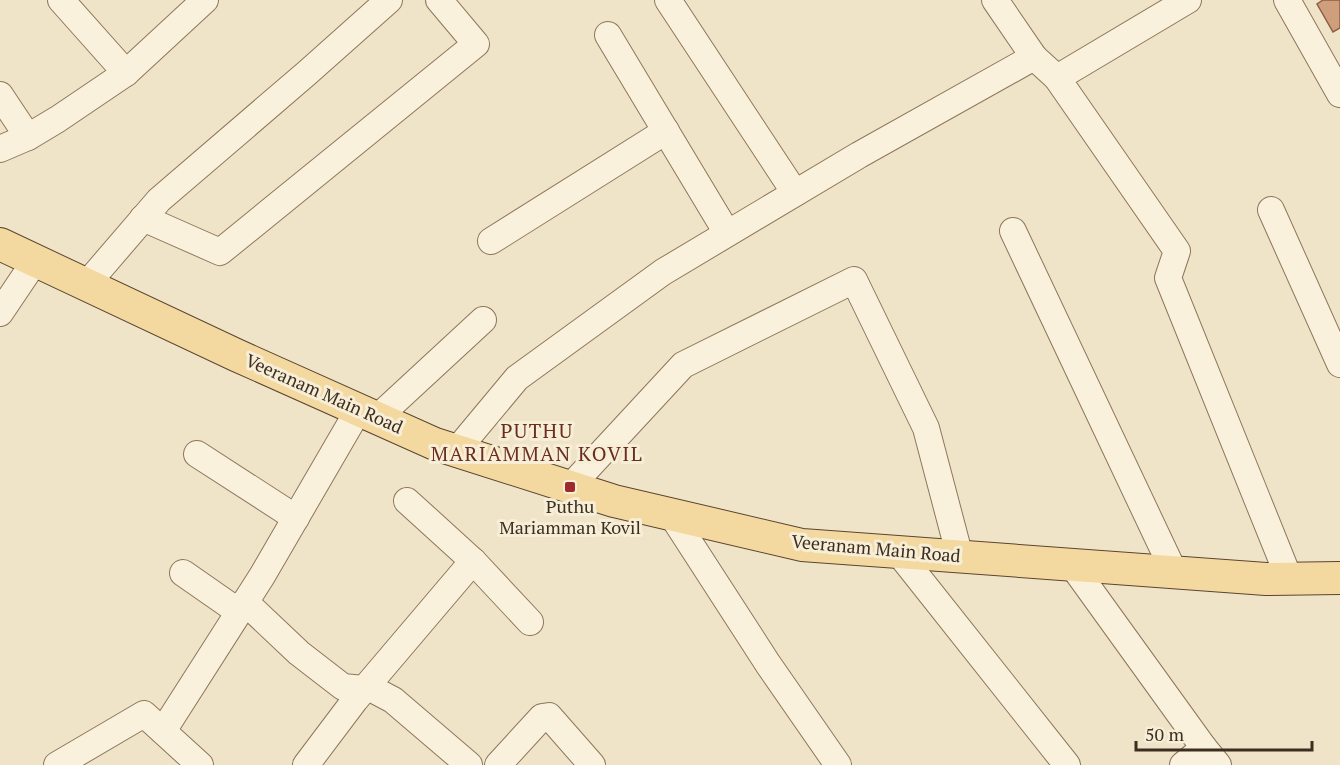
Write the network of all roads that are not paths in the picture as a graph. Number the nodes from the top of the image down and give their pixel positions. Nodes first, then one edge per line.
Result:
1 (61, 0) edge
2 (205, 0) edge
3 (389, 0) edge
4 (439, 0) edge
5 (668, 0) edge
6 (995, 0) edge
7 (1188, 0) edge
8 (1287, 0) edge
9 (608, 35) dead end
10 (1034, 57) junction
11 (126, 73) junction
12 (1058, 78) junction
13 (0, 94) edge
14 (1340, 94) edge
15 (666, 131) junction
16 (28, 137) junction
17 (0, 150) edge
18 (795, 193) junction
19 (1271, 210) dead end
20 (143, 218) junction
21 (1013, 231) dead end
22 (727, 233) junction
23 (491, 241) dead end
24 (0, 244) edge
25 (35, 261) junction
26 (86, 285) junction
27 (0, 313) edge
28 (483, 320) dead end
29 (1340, 364) edge
30 (368, 414) junction
31 (458, 450) junction
32 (197, 454) dead end
33 (570, 487) junction
34 (407, 501) dead end
35 (671, 514) junction
36 (296, 518) junction
37 (898, 552) junction
38 (960, 557) junction
39 (472, 561) junction
40 (1072, 565) junction
41 (1174, 572) junction
42 (183, 573) dead end
43 (1289, 578) junction
44 (1340, 578) edge
45 (242, 607) junction
46 (531, 622) dead end
47 (364, 690) junction
48 (163, 731) junction
49 (1211, 756) edge
50 (57, 765) edge
51 (200, 765) edge
52 (306, 765) edge
53 (469, 765) edge
54 (498, 765) edge
55 (592, 765) edge
56 (838, 765) edge
57 (1067, 765) edge
58 (1183, 765) edge

1 - 11 street
2 - 11 street
3 - 20 street
4 - 20 street
5 - 18 street
6 - 10 street
7 - 12 street
8 - 14 street
9 - 15 street
10 - 12 street
10 - 18 street
11 - 16 street
12 - 43 street
13 - 16 street
15 - 22 street
15 - 23 street
16 - 17 street
18 - 22 street
19 - 29 street
20 - 26 street
21 - 41 street
22 - 31 street
24 - 25 main road, Veeranam Main Road
25 - 26 main road, Veeranam Main Road
25 - 27 street
26 - 30 main road, Veeranam Main Road
28 - 30 street
30 - 31 main road, Veeranam Main Road
30 - 36 street
31 - 33 main road, Veeranam Main Road
32 - 36 street
33 - 35 main road, Veeranam Main Road
33 - 38 street
34 - 39 street
35 - 37 main road, Veeranam Main Road
35 - 56 street
36 - 45 street
37 - 38 main road, Veeranam Main Road
37 - 57 street
38 - 40 main road, Veeranam Main Road
39 - 46 street
39 - 47 street
40 - 41 main road, Veeranam Main Road
40 - 49 street
41 - 43 main road, Veeranam Main Road
42 - 45 street
43 - 44 main road, Veeranam Main Road
45 - 47 street
45 - 48 street
47 - 52 street
47 - 53 street
48 - 50 street
48 - 51 street
49 - 58 street
54 - 55 street

